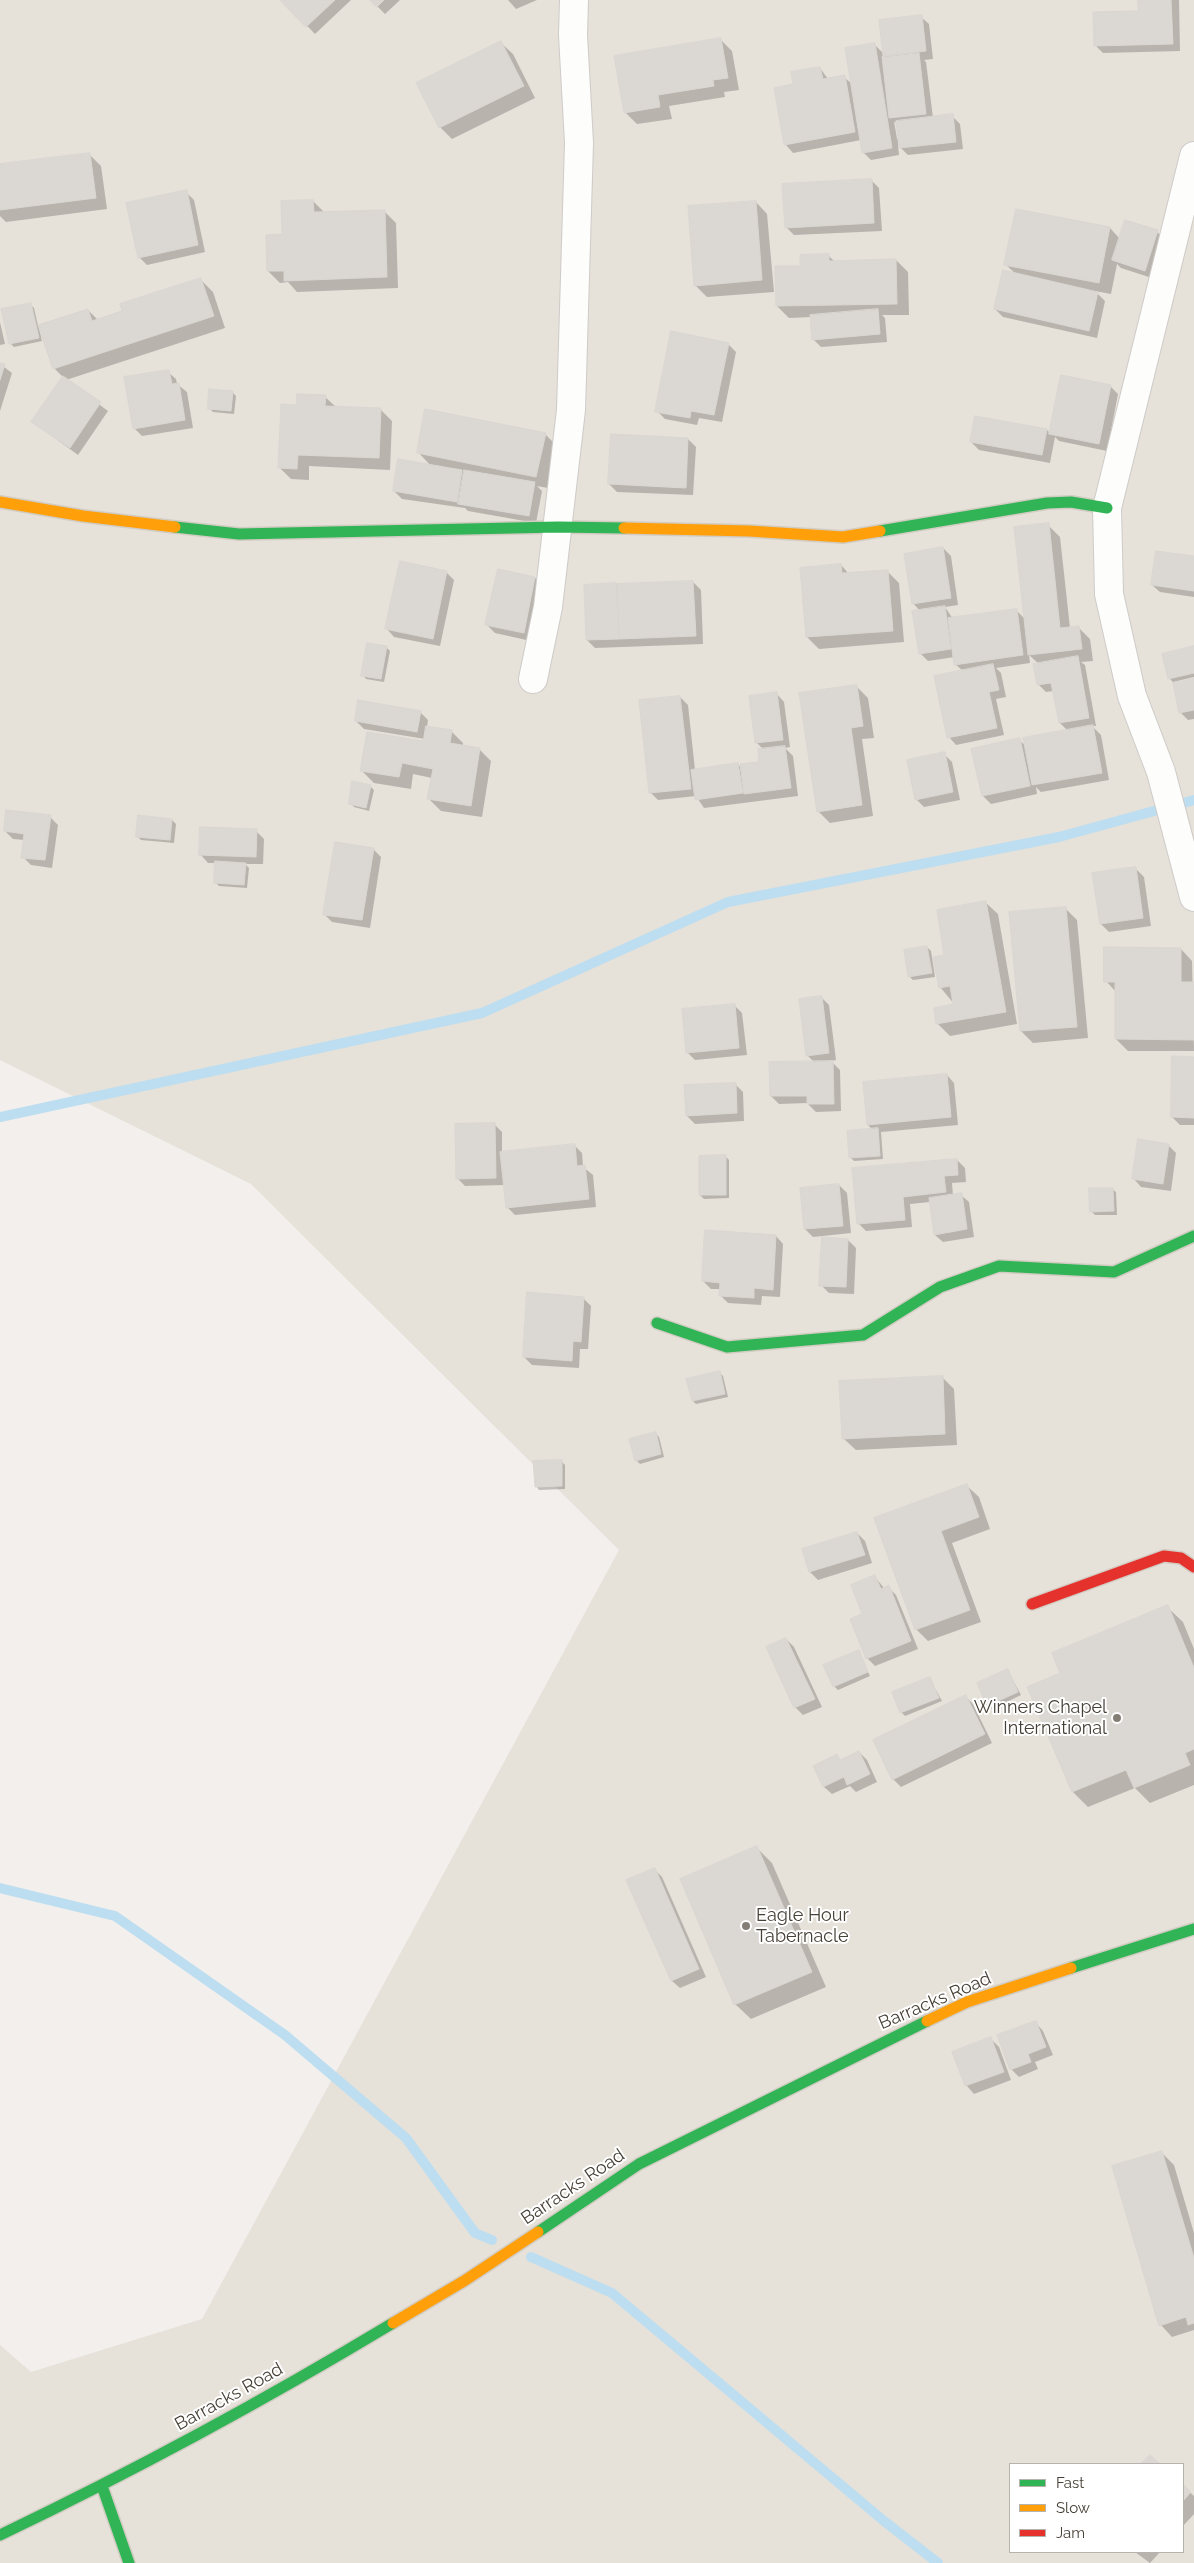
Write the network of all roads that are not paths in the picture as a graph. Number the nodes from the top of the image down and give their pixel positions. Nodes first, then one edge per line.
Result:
1 (574, 0) edge
2 (1194, 156) edge
3 (0, 502) edge
4 (1107, 508) junction
5 (558, 527) junction
6 (533, 679) dead end
7 (1194, 896) edge
8 (1194, 1236) edge
9 (657, 1323) dead end
10 (1194, 1566) edge
11 (1032, 1604) dead end
12 (1194, 1929) edge
13 (102, 2486) junction
14 (0, 2535) edge
15 (128, 2563) edge

1 - 5 street
2 - 4 street
3 - 5 street
4 - 5 street
4 - 7 street
5 - 6 street
8 - 9 street
10 - 11 street
12 - 13 street, Barracks Road
13 - 14 street, Barracks Road
13 - 15 street

